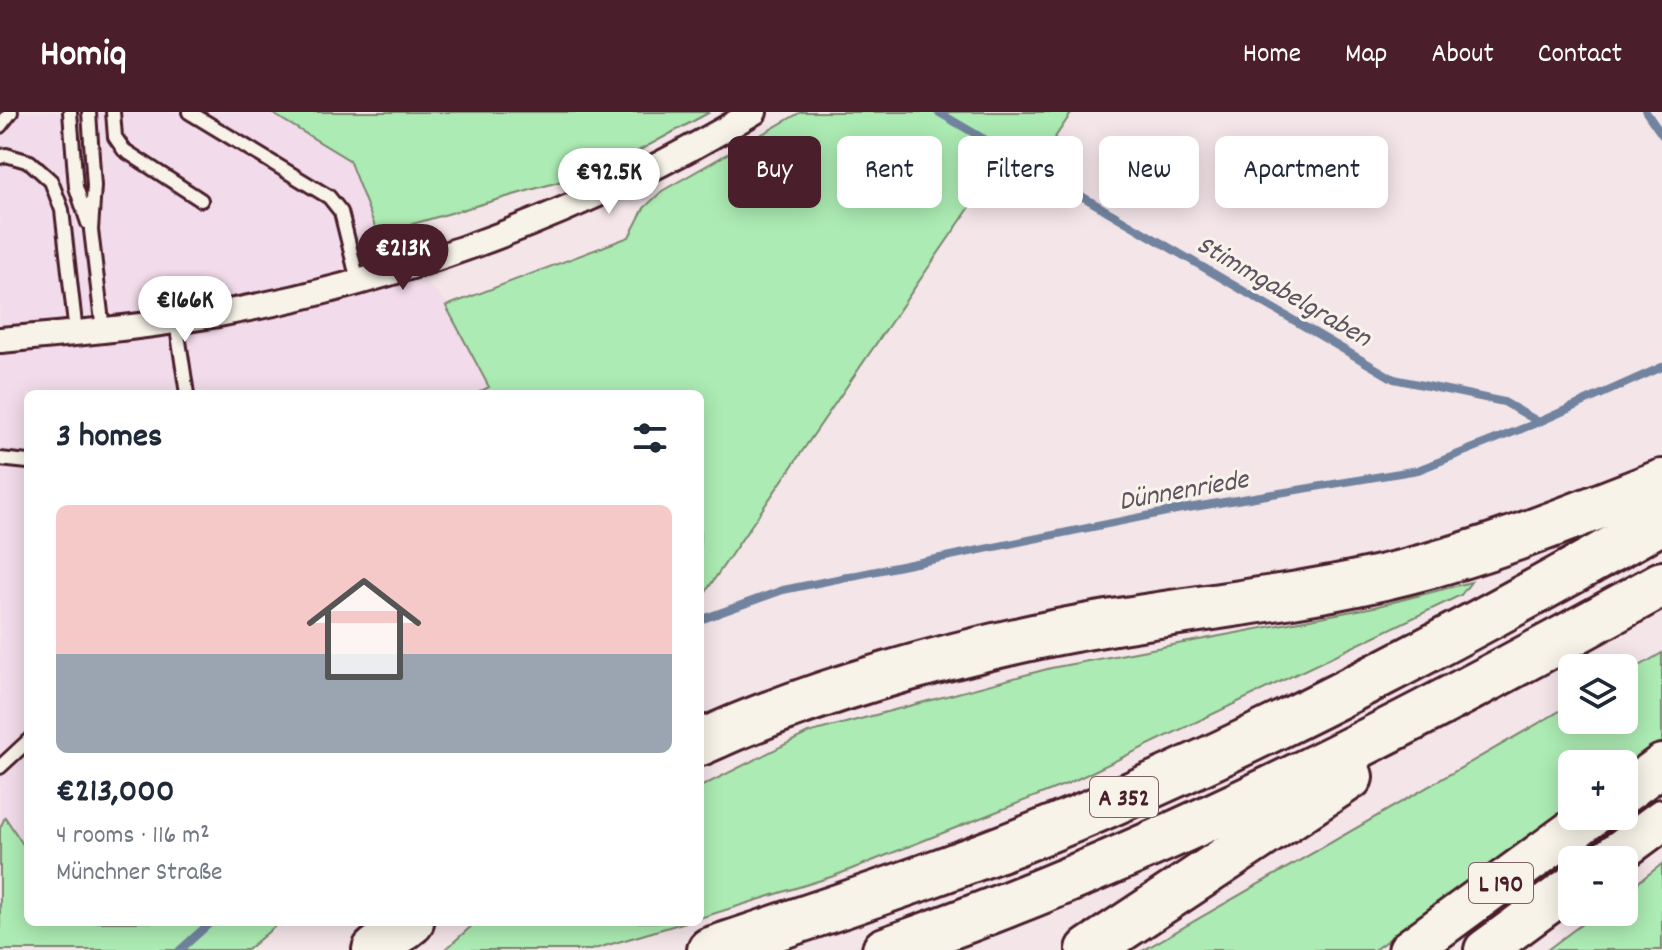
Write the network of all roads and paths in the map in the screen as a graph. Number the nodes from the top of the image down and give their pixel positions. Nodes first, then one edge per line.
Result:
1 (11, 112) edge
2 (70, 112) edge
3 (89, 112) edge
4 (113, 112) edge
5 (189, 112) edge
6 (754, 112) edge
7 (0, 126) edge
8 (0, 157) edge
9 (201, 200) dead end
10 (91, 230) junction
11 (358, 281) junction
12 (176, 321) junction
13 (103, 330) junction
14 (76, 333) junction
15 (0, 340) edge
16 (186, 390) edge
17 (0, 459) edge
18 (24, 462) edge
19 (1662, 482) edge
20 (1662, 521) edge
21 (1662, 584) edge
22 (1553, 645) junction
23 (704, 741) edge
24 (24, 745) edge
25 (1662, 765) edge
26 (0, 767) edge
27 (1638, 783) edge
28 (1662, 820) edge
29 (1573, 830) edge
30 (1627, 846) edge
31 (1558, 896) edge
32 (406, 926) edge
33 (375, 950) edge
34 (710, 950) edge
35 (885, 950) edge
36 (1089, 950) edge
37 (1409, 950) edge
38 (1485, 950) edge

1 - 7 lane
2 - 10 lane
3 - 10 lane
4 - 9 lane
5 - 11 lane
6 - 11 street
8 - 14 lane
10 - 13 lane
11 - 12 street
12 - 13 street
12 - 16 lane
13 - 14 street
14 - 15 street
17 - 18 lane
19 - 23 highway
20 - 34 highway, A 352
21 - 22 highway, A 352
22 - 35 highway, A 352
22 - 36 highway
24 - 26 lane
25 - 27 highway
28 - 30 highway
29 - 37 highway, L 190
31 - 38 highway, L 190
32 - 33 highway

